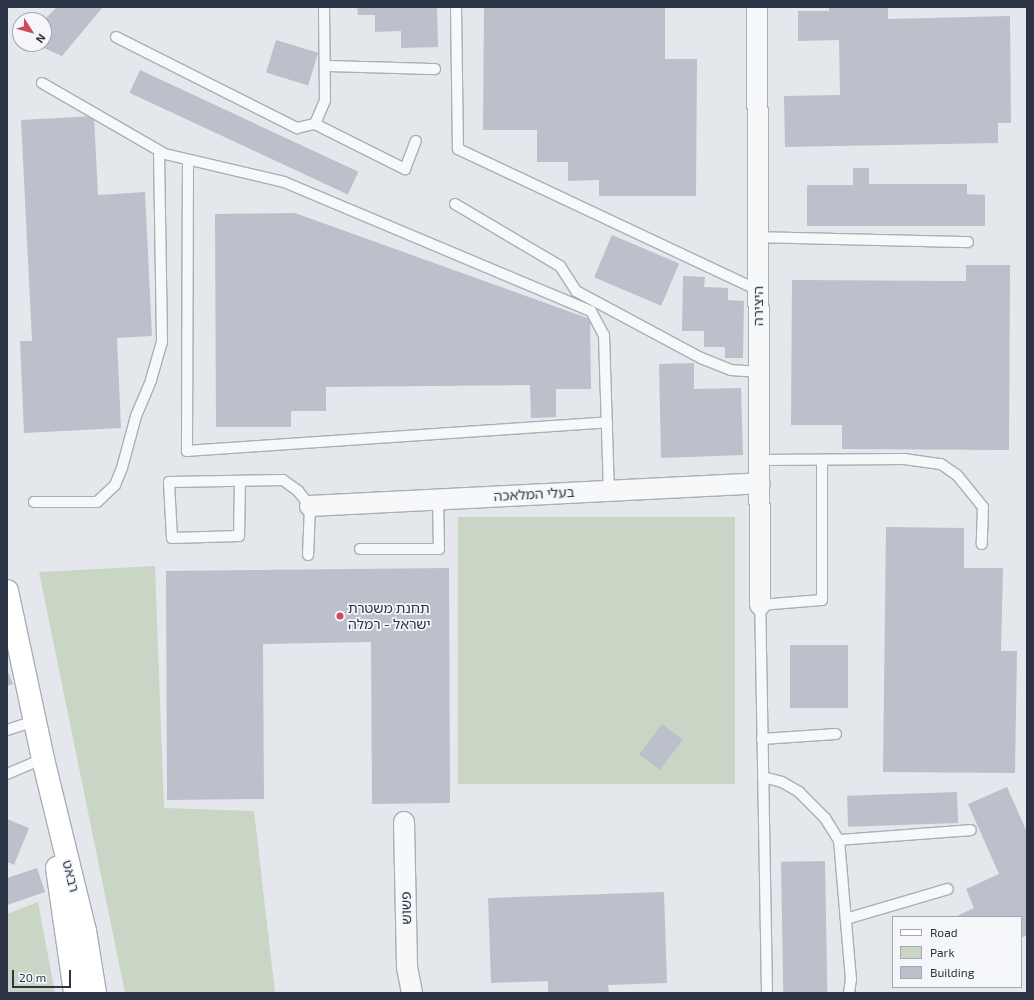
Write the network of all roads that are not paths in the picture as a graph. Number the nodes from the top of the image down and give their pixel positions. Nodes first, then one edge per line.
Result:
1 (324, 7) edge
2 (456, 7) edge
3 (757, 7) edge
4 (116, 37) dead end
5 (325, 66) junction
6 (435, 69) dead end
7 (42, 83) dead end
8 (315, 124) junction
9 (416, 142) dead end
10 (159, 151) junction
11 (188, 160) junction
12 (455, 204) dead end
13 (758, 237) junction
14 (968, 242) dead end
15 (758, 290) junction
16 (759, 372) junction
17 (606, 422) junction
18 (759, 460) junction
19 (822, 460) junction
20 (240, 481) junction
21 (759, 483) junction
22 (609, 490) junction
23 (438, 499) junction
24 (34, 502) dead end
25 (310, 506) junction
26 (982, 544) dead end
27 (360, 549) dead end
28 (308, 555) dead end
29 (7, 591) edge
30 (760, 605) junction
31 (35, 721) junction
32 (7, 730) edge
33 (836, 734) dead end
34 (762, 739) junction
35 (43, 759) junction
36 (7, 774) edge
37 (763, 777) junction
38 (404, 822) dead end
39 (971, 830) dead end
40 (839, 840) junction
41 (948, 889) dead end
42 (846, 919) junction
43 (76, 993) edge
44 (95, 993) edge
45 (412, 993) edge
46 (767, 993) edge
47 (849, 993) edge

1 - 5 lane
2 - 15 lane
3 - 13 street, היצירה
4 - 8 lane
5 - 6 lane
5 - 8 lane
7 - 10 lane
8 - 9 lane
10 - 11 lane
10 - 24 lane
11 - 17 lane
11 - 17 lane
12 - 16 lane
13 - 14 lane
13 - 15 street, היצירה
15 - 16 street, היצירה
16 - 18 street, היצירה
17 - 22 lane
18 - 19 lane
18 - 21 street, היצירה
19 - 26 lane
19 - 30 lane
20 - 20 lane
20 - 25 lane
21 - 22 street, בעלי המלאכה
21 - 30 street, היצירה
22 - 23 street, בעלי המלאכה
23 - 25 street, בעלי המלאכה
23 - 27 lane
25 - 28 lane
29 - 31 street, רבאט
30 - 34 lane
31 - 32 lane
31 - 35 street, רבאט
33 - 34 lane
34 - 37 lane
35 - 36 lane
35 - 43 street, רבאט
35 - 44 street, רבאט
37 - 40 lane
37 - 46 lane
38 - 45 street, פשוש
39 - 40 lane
40 - 42 lane
41 - 42 lane
42 - 47 lane

